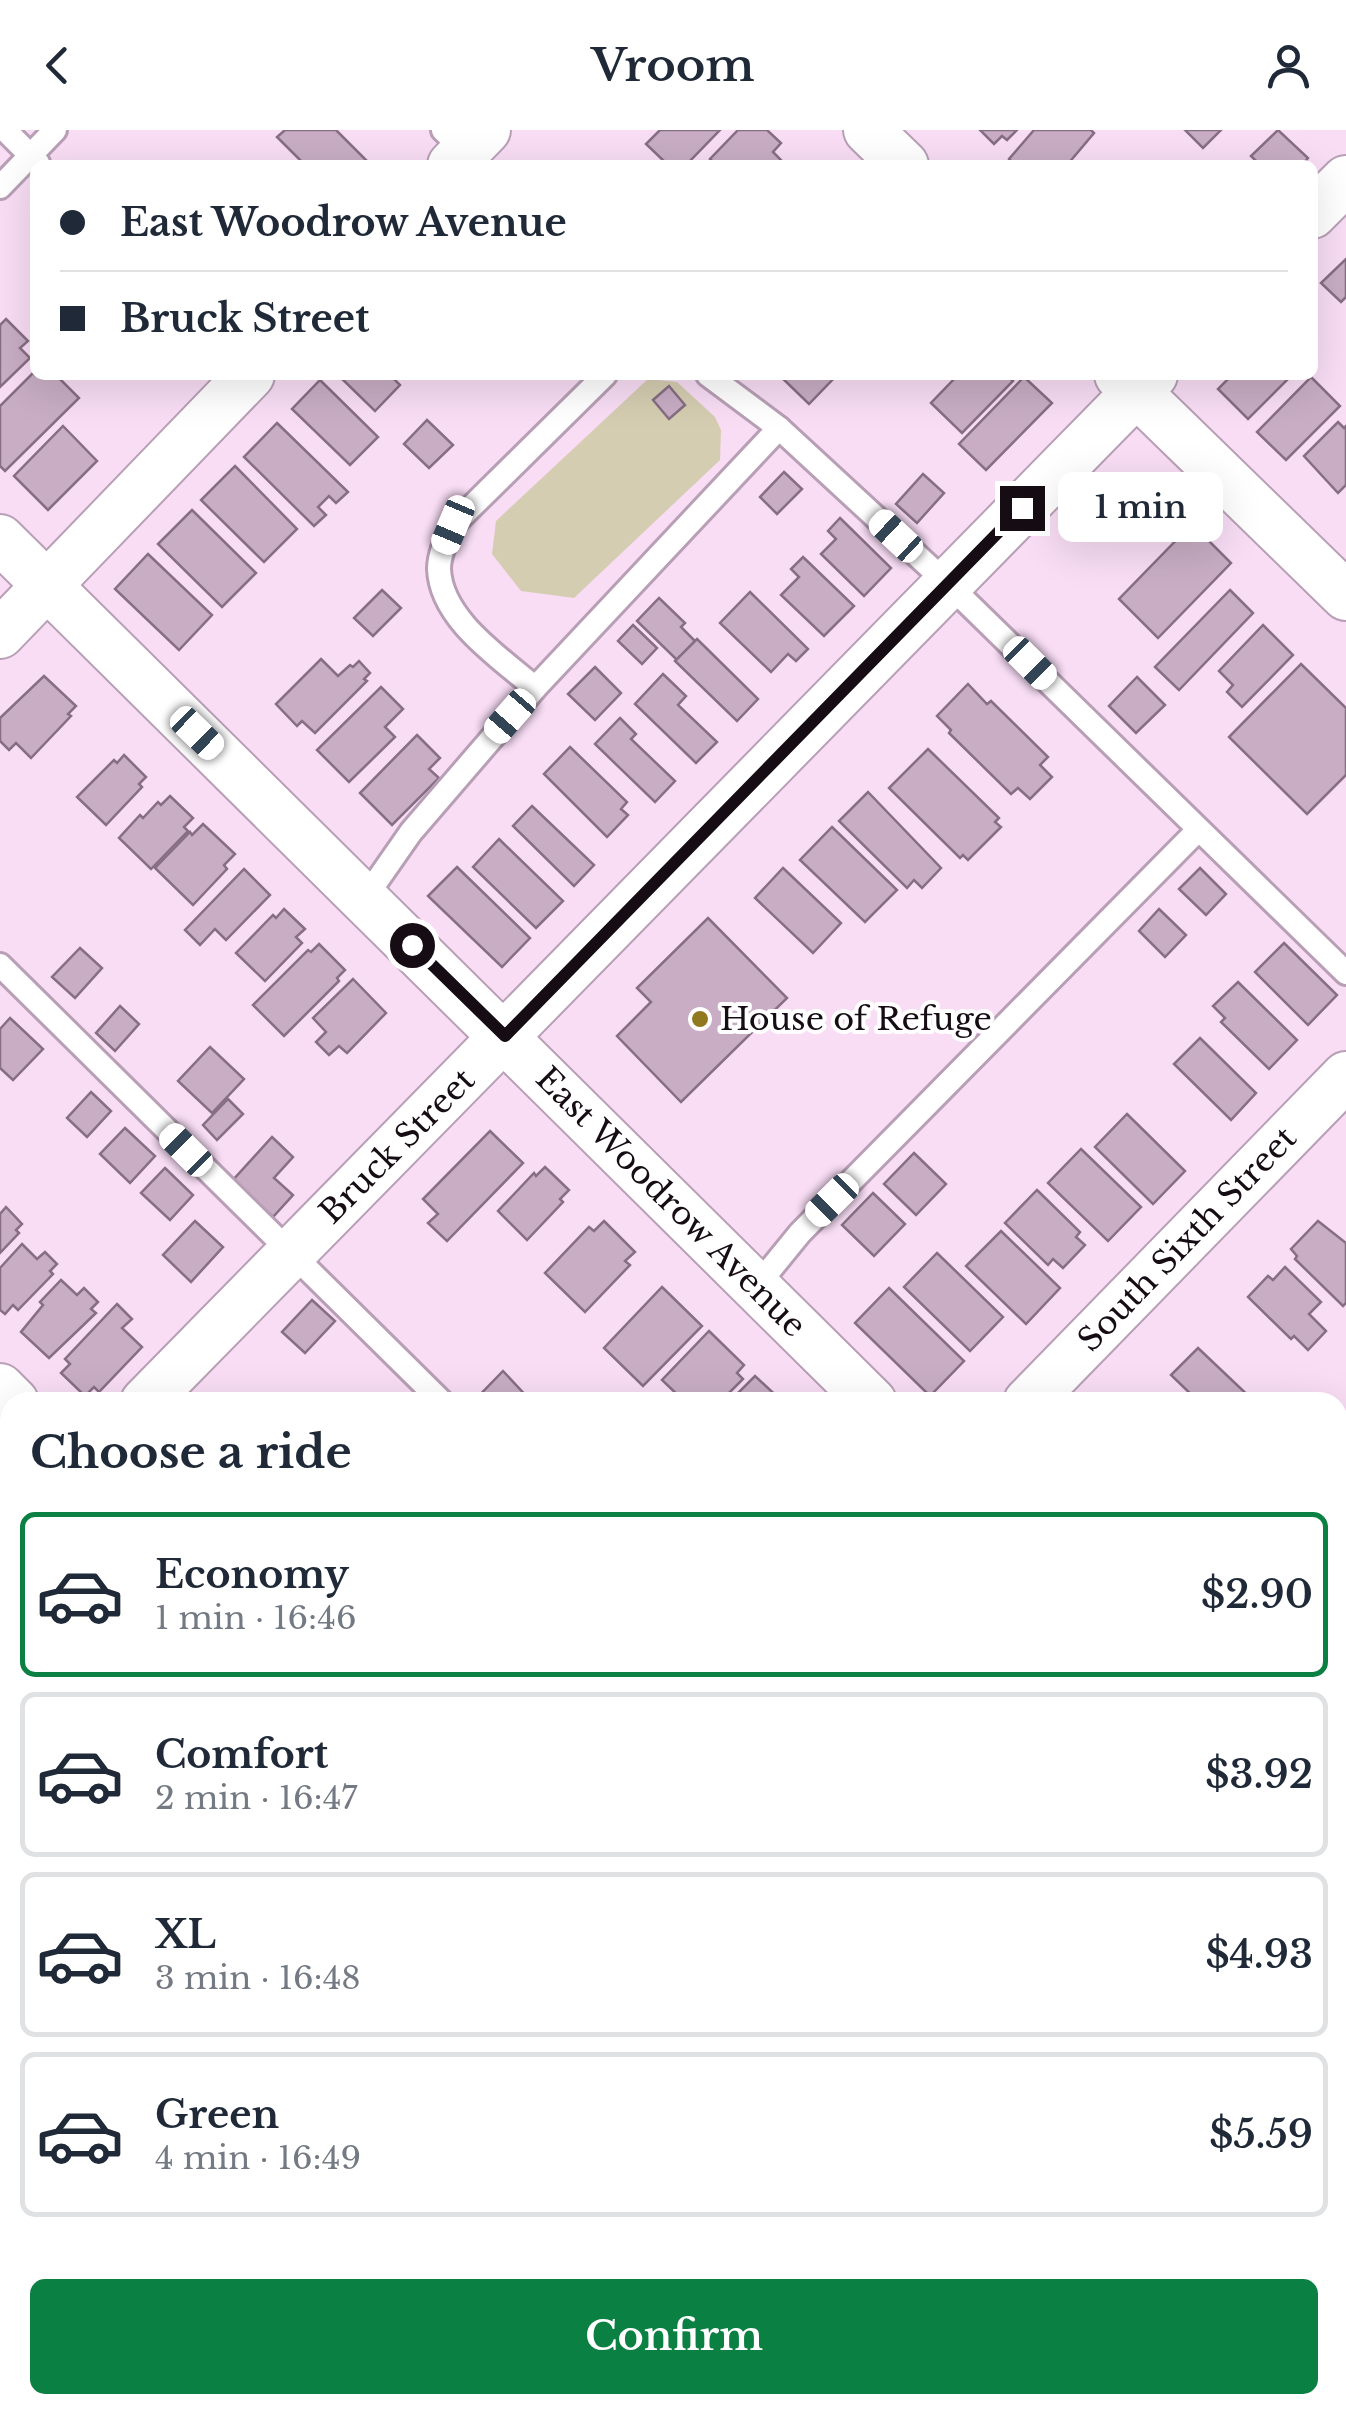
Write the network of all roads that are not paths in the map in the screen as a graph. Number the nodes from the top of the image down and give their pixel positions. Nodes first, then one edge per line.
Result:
1 (5, 130) edge
2 (55, 130) edge
3 (868, 130) edge
4 (36, 160) edge
5 (899, 160) edge
6 (30, 164) edge
7 (0, 187) edge
8 (245, 380) edge
9 (600, 380) edge
10 (715, 380) edge
11 (1136, 381) edge
12 (779, 428) junction
13 (0, 539) edge
14 (948, 584) junction
15 (47, 585) junction
16 (1346, 596) edge
17 (0, 634) edge
18 (535, 688) junction
19 (1198, 830) junction
20 (365, 898) junction
21 (0, 965) edge
22 (1346, 973) edge
23 (505, 1036) junction
24 (1343, 1085) edge
25 (290, 1254) junction
26 (756, 1287) junction
27 (155, 1392) edge
28 (432, 1392) edge
29 (862, 1392) edge
30 (1038, 1392) edge

1 - 4 lane
2 - 4 lane
3 - 5 street
6 - 7 lane
8 - 15 street
9 - 18 lane
10 - 12 lane
11 - 14 street, Bruck Street
11 - 16 street
12 - 14 lane
12 - 18 lane
13 - 15 street, East Woodrow Avenue
14 - 19 lane
14 - 23 street, Bruck Street
15 - 17 street
15 - 20 street, East Woodrow Avenue
18 - 20 lane
19 - 22 lane
19 - 26 lane
20 - 23 street, East Woodrow Avenue
21 - 25 lane
23 - 25 street, Bruck Street
23 - 26 street, East Woodrow Avenue
24 - 30 street, South Sixth Street
25 - 27 street, Bruck Street
25 - 28 lane
26 - 29 street, East Woodrow Avenue

